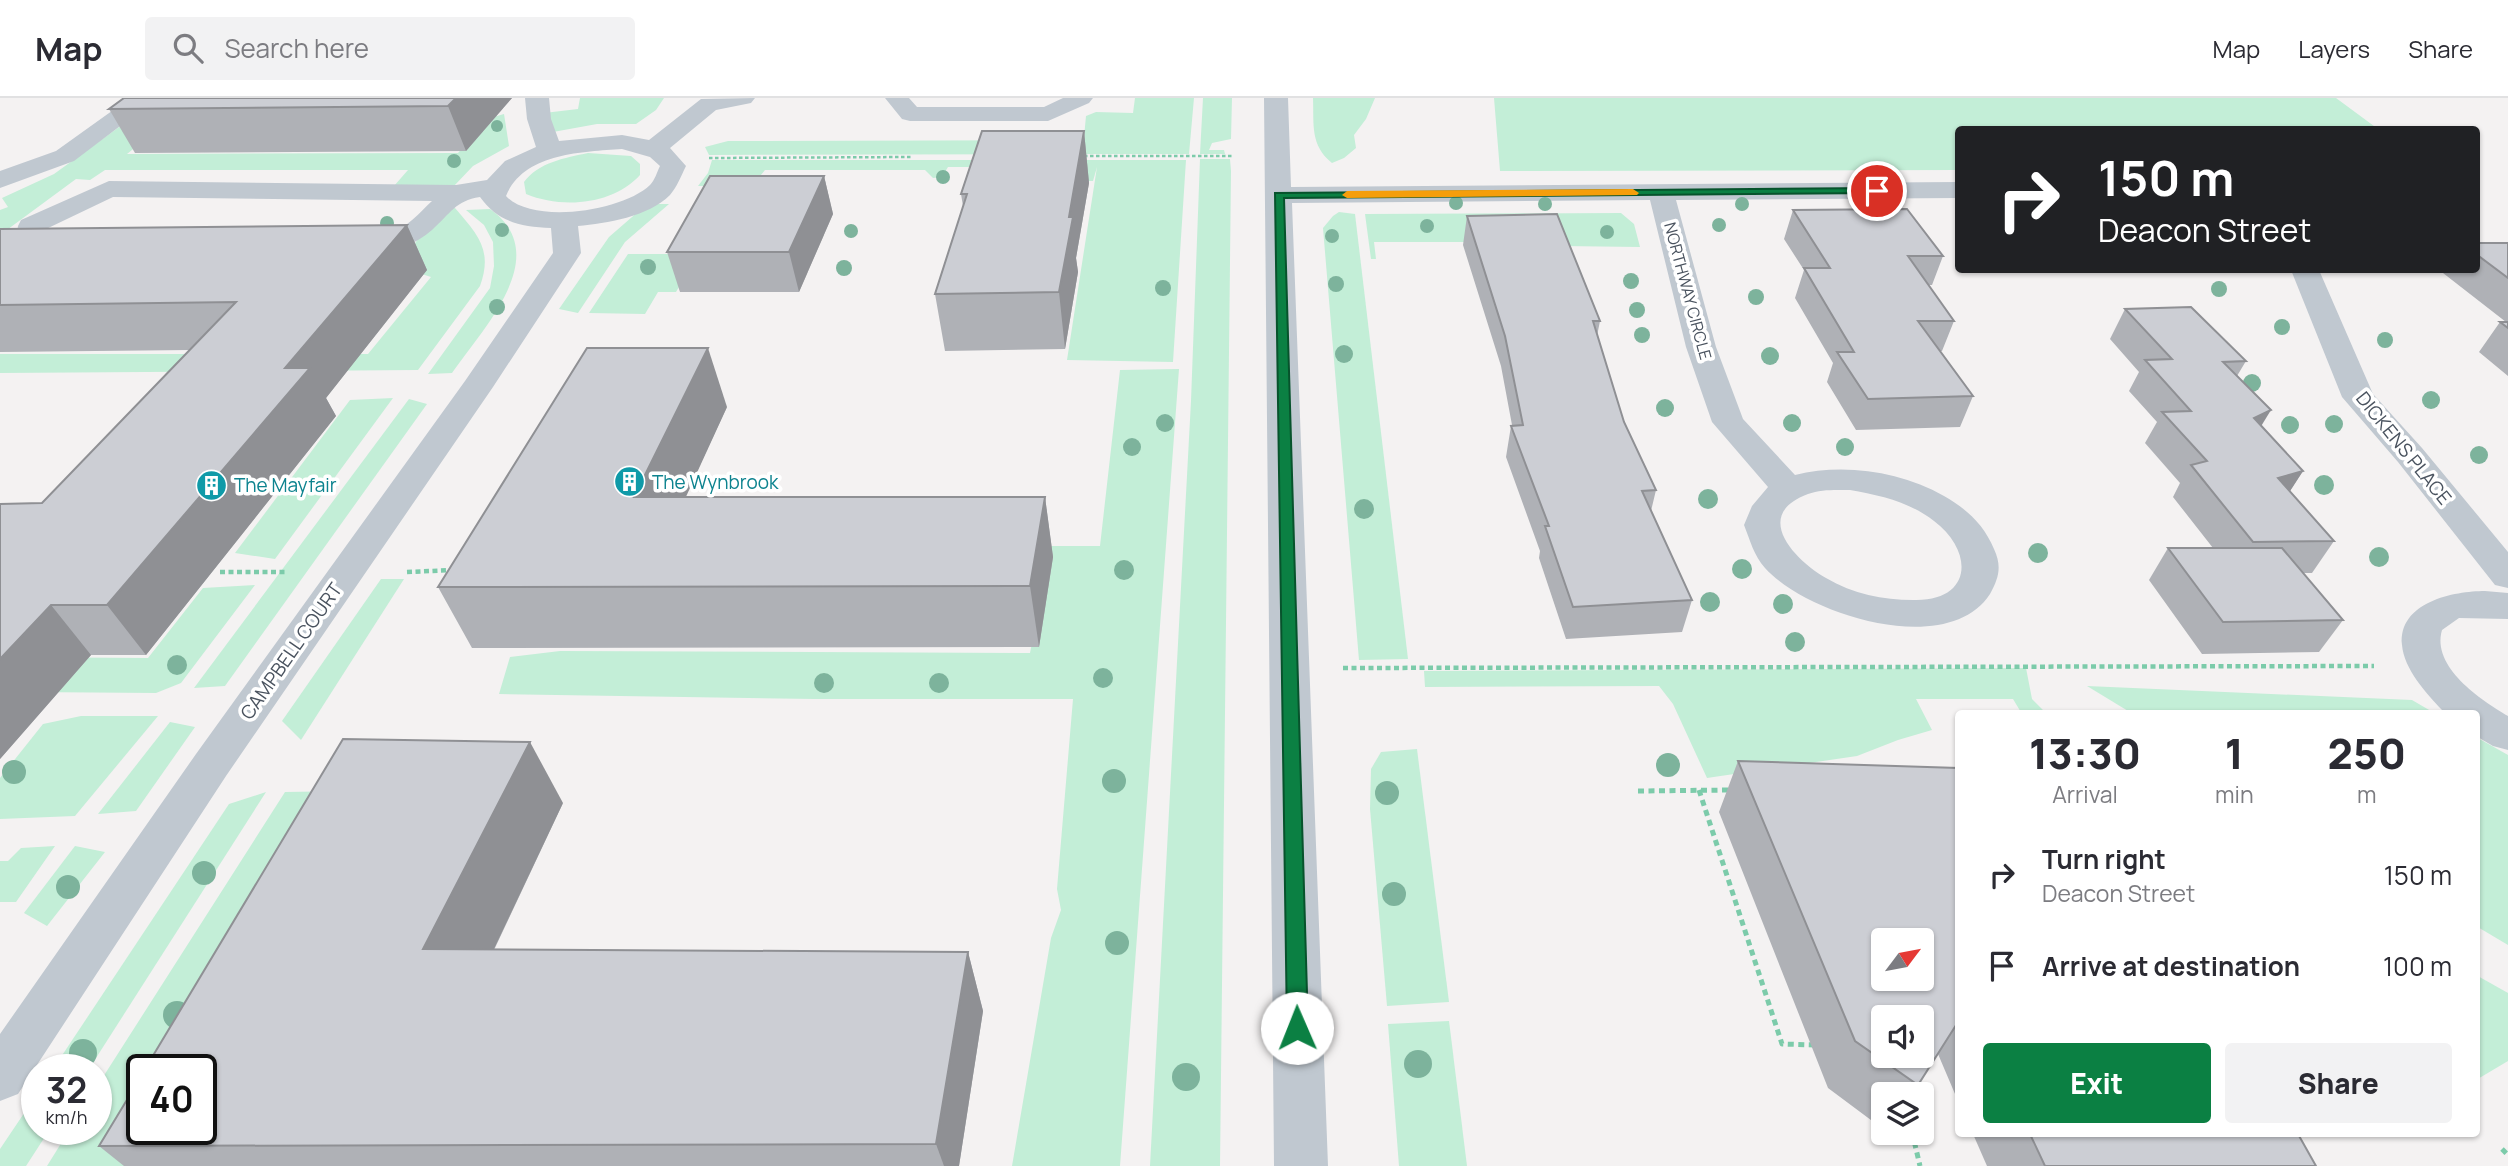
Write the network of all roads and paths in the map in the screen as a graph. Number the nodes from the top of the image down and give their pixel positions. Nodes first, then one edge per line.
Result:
1 (145, 98) edge
2 (537, 98) edge
3 (743, 98) edge
4 (897, 98) edge
5 (1081, 98) edge
6 (1276, 98) edge
7 (653, 149) junction
8 (550, 152) junction
9 (0, 180) edge
10 (498, 186) junction
11 (1955, 190) edge
12 (1661, 192) junction
13 (456, 193) junction
14 (1279, 195) junction
15 (564, 220) junction
16 (332, 246) edge
17 (92, 249) edge
18 (2306, 273) edge
19 (1788, 489) junction
20 (460, 570) edge
21 (220, 572) dead end
22 (292, 572) dead end
23 (396, 572) dead end
24 (2508, 576) edge
25 (2508, 606) edge
26 (2378, 666) dead end
27 (1289, 669) junction
28 (2470, 710) edge
29 (2480, 718) edge
30 (2508, 735) edge
31 (1699, 790) junction
32 (1740, 790) edge
33 (1638, 791) dead end
34 (1820, 1045) dead end
35 (0, 1077) edge
36 (1915, 1145) edge
37 (2502, 1149) dead end
38 (2508, 1155) edge
39 (1301, 1166) edge
40 (1920, 1166) edge

1 - 9 street
2 - 8 street
3 - 7 street
4 - 5 street
6 - 14 street
7 - 8 street
7 - 15 street
8 - 10 street
10 - 13 street
10 - 15 street
11 - 12 street
12 - 14 street
12 - 19 street, NORTHWAY CIRCLE
13 - 16 street
13 - 17 street
14 - 27 street
15 - 35 street, CAMPBELL COURT
18 - 24 street, DICKENS PLACE
19 - 19 street
20 - 23 path
21 - 22 path
25 - 28 street
26 - 27 path
27 - 39 street
29 - 30 street
31 - 32 path
31 - 33 path
31 - 34 path
36 - 40 path
37 - 38 path

